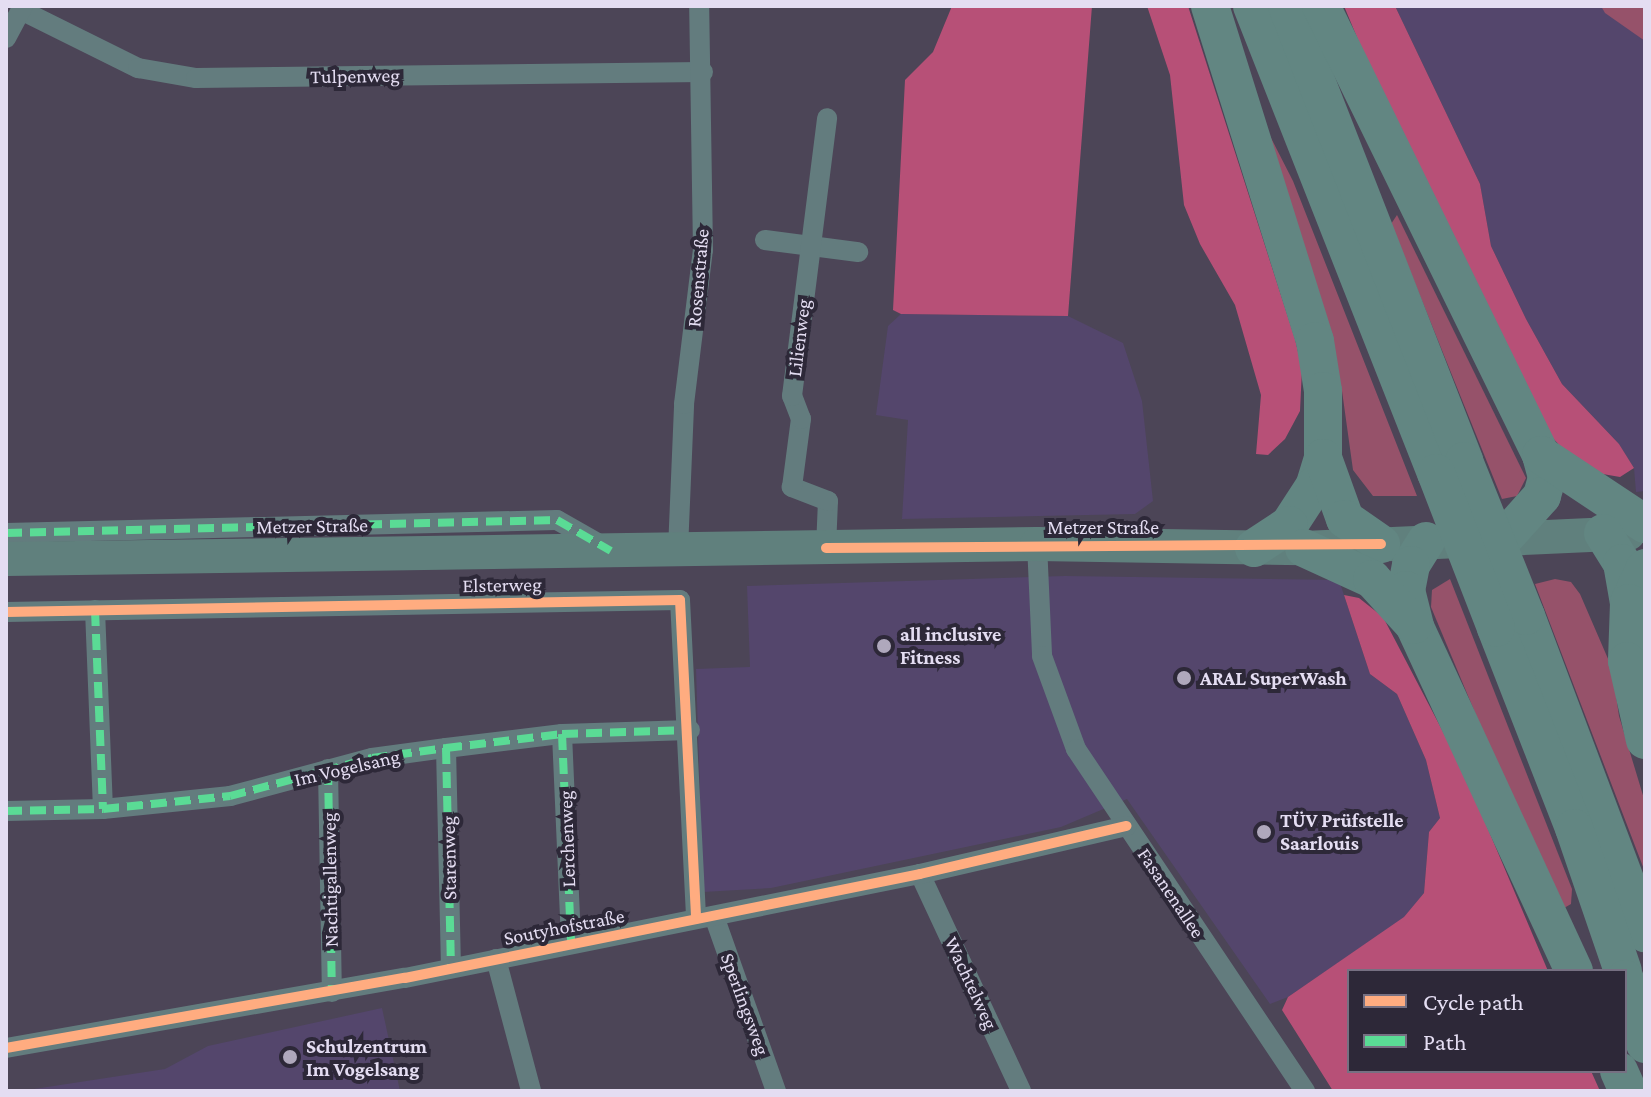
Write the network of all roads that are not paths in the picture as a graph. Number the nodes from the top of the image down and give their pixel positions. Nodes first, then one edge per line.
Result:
1 (699, 6) edge
2 (1210, 6) edge
3 (1252, 6) edge
4 (1287, 6) edge
5 (1321, 6) edge
6 (22, 8) edge
7 (6, 38) edge
8 (703, 72) junction
9 (827, 118) dead end
10 (765, 240) dead end
11 (810, 247) junction
12 (858, 252) dead end
13 (1541, 455) junction
14 (1323, 458) junction
15 (1450, 467) junction
16 (1645, 524) edge
17 (1645, 532) edge
18 (6, 533) edge
19 (1603, 533) junction
20 (1506, 536) junction
21 (1426, 541) junction
22 (1037, 544) junction
23 (1381, 544) junction
24 (826, 548) junction
25 (1254, 548) junction
26 (1304, 548) junction
27 (678, 550) junction
28 (611, 551) junction
29 (6, 559) edge
30 (1645, 568) edge
31 (1629, 603) junction
32 (95, 610) junction
33 (6, 612) edge
34 (1511, 622) junction
35 (1415, 627) junction
36 (690, 730) junction
37 (562, 734) junction
38 (1645, 740) edge
39 (446, 748) junction
40 (328, 769) junction
41 (103, 809) junction
42 (6, 811) edge
43 (1126, 826) junction
44 (920, 874) junction
45 (705, 918) junction
46 (1645, 933) edge
47 (571, 943) junction
48 (496, 959) junction
49 (451, 968) junction
50 (1573, 969) edge
51 (1622, 969) edge
52 (1627, 986) edge
53 (332, 992) junction
54 (1645, 1044) edge
55 (6, 1048) edge
56 (531, 1091) edge
57 (776, 1091) edge
58 (1021, 1091) edge
59 (1305, 1091) edge

1 - 8 street, Rosenstraße
2 - 14 highway
3 - 15 highway
4 - 15 highway
5 - 13 highway
6 - 7 street
6 - 8 street, Tulpenweg
8 - 27 street, Rosenstraße
9 - 11 street, Lilienweg
10 - 11 street
11 - 12 street
11 - 24 street, Lilienweg
13 - 16 highway
13 - 20 highway
14 - 23 highway
14 - 25 highway
15 - 34 highway, bridge
17 - 19 main road, Metzer Straße
18 - 28 street, Metzer Straße
19 - 20 main road, Metzer Straße
19 - 31 highway
20 - 21 main road, Metzer Straße
21 - 23 main road, Metzer Straße
21 - 35 highway
22 - 24 main road, Metzer Straße
22 - 25 main road, Metzer Straße
22 - 43 street, Fasanenallee
23 - 26 main road, Metzer Straße
24 - 27 main road, Metzer Straße
25 - 26 main road, Metzer Straße
26 - 35 highway
27 - 28 main road, Metzer Straße
28 - 29 main road, Metzer Straße
30 - 31 highway
31 - 38 highway
32 - 33 street, Elsterweg
32 - 36 street, Elsterweg
32 - 41 street
34 - 46 highway
34 - 51 highway
35 - 50 highway
36 - 37 street, Im Vogelsang
36 - 45 street, Elsterweg
37 - 39 street, Im Vogelsang
37 - 47 street, Lerchenweg
39 - 40 street, Im Vogelsang
39 - 49 street, Starenweg
40 - 41 street, Im Vogelsang
40 - 53 street, Nachtigallenweg
41 - 42 street, Im Vogelsang
43 - 44 street, Soutyhofstraße
43 - 59 street, Fasanenallee
44 - 45 street, Soutyhofstraße
44 - 58 street, Wachtelweg
45 - 47 street, Soutyhofstraße
45 - 57 street, Sperlingsweg
47 - 48 street, Soutyhofstraße
48 - 49 street, Soutyhofstraße
48 - 56 street
49 - 53 street, Soutyhofstraße
52 - 54 highway
53 - 55 street, Soutyhofstraße

